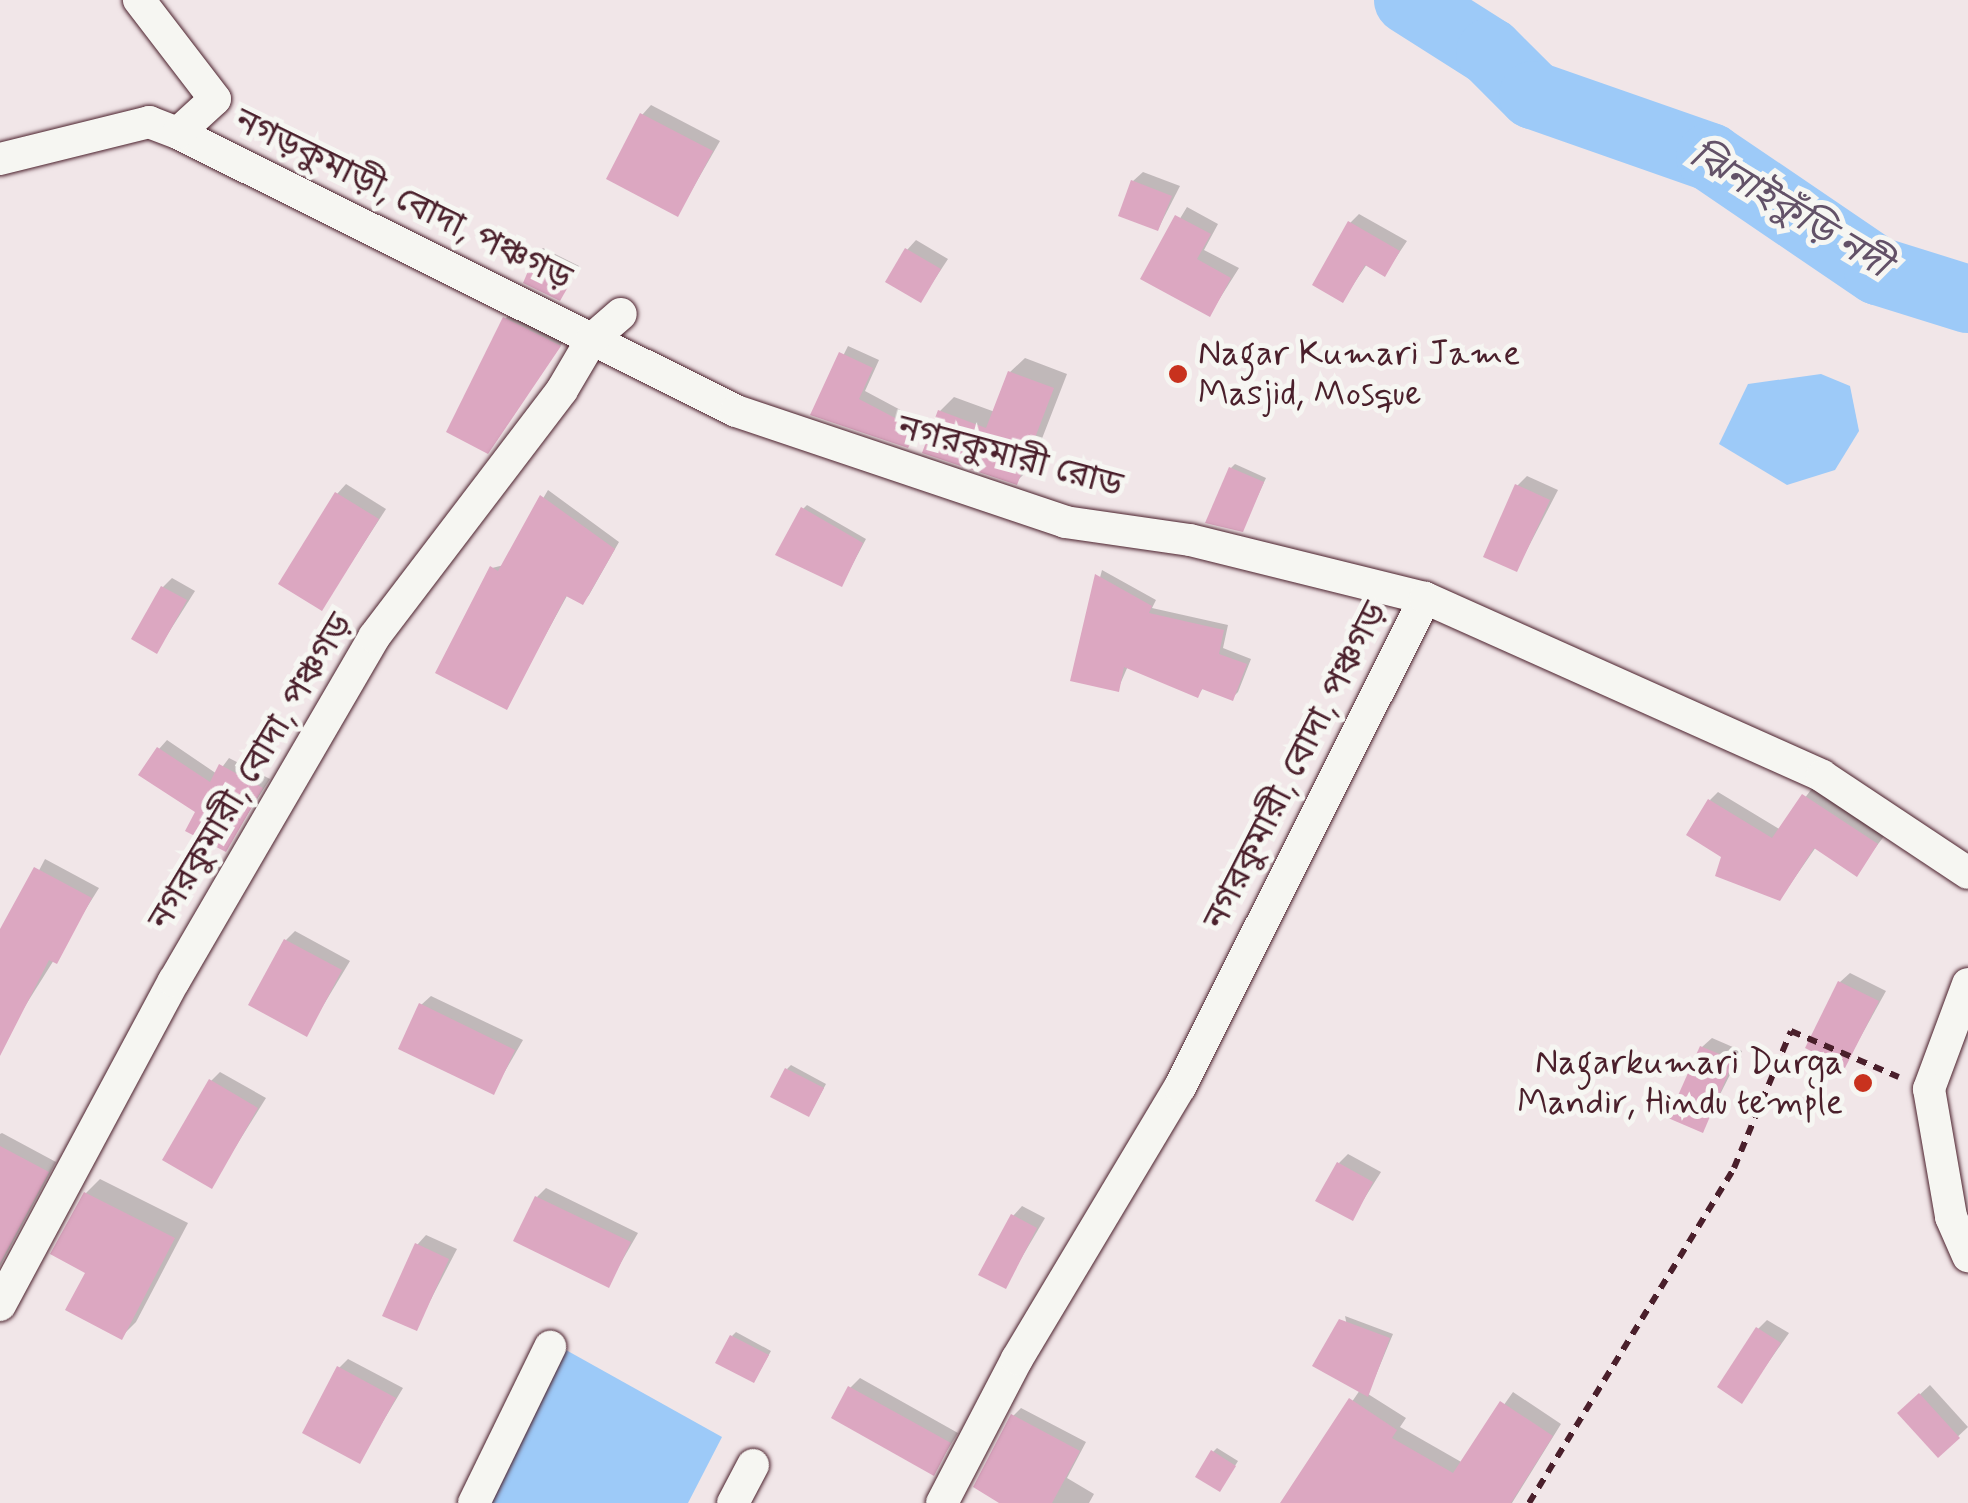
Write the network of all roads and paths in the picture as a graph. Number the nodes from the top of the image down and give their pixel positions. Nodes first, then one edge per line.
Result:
1 (139, 0) edge
2 (178, 133) junction
3 (0, 160) edge
4 (621, 314) dead end
5 (592, 339) junction
6 (1425, 598) junction
7 (1968, 873) edge
8 (1968, 984) edge
9 (1929, 1089) junction
10 (1968, 1256) edge
11 (0, 1305) edge
12 (550, 1348) dead end
13 (753, 1465) dead end
14 (474, 1503) edge
15 (733, 1503) edge
16 (942, 1503) edge
17 (1529, 1503) edge

1 - 2 street
2 - 3 street, নগড়কুমাড়ী, বোদা, পঞ্চগড়
2 - 5 street, নগড়কুমাড়ী, বোদা, পঞ্চগড়
4 - 5 street, নগরকুমারী, বোদা, পঞ্চগড়
5 - 6 street, নগরকুমারী রোড
5 - 11 street, নগরকুমারী, বোদা, পঞ্চগড়
6 - 7 street, নগরকুমারী, বোদা, পঞ্চগড়
6 - 16 street, নগরকুমারী, বোদা, পঞ্চগড়
8 - 9 street
9 - 10 street
9 - 17 path
12 - 14 street
13 - 15 street

